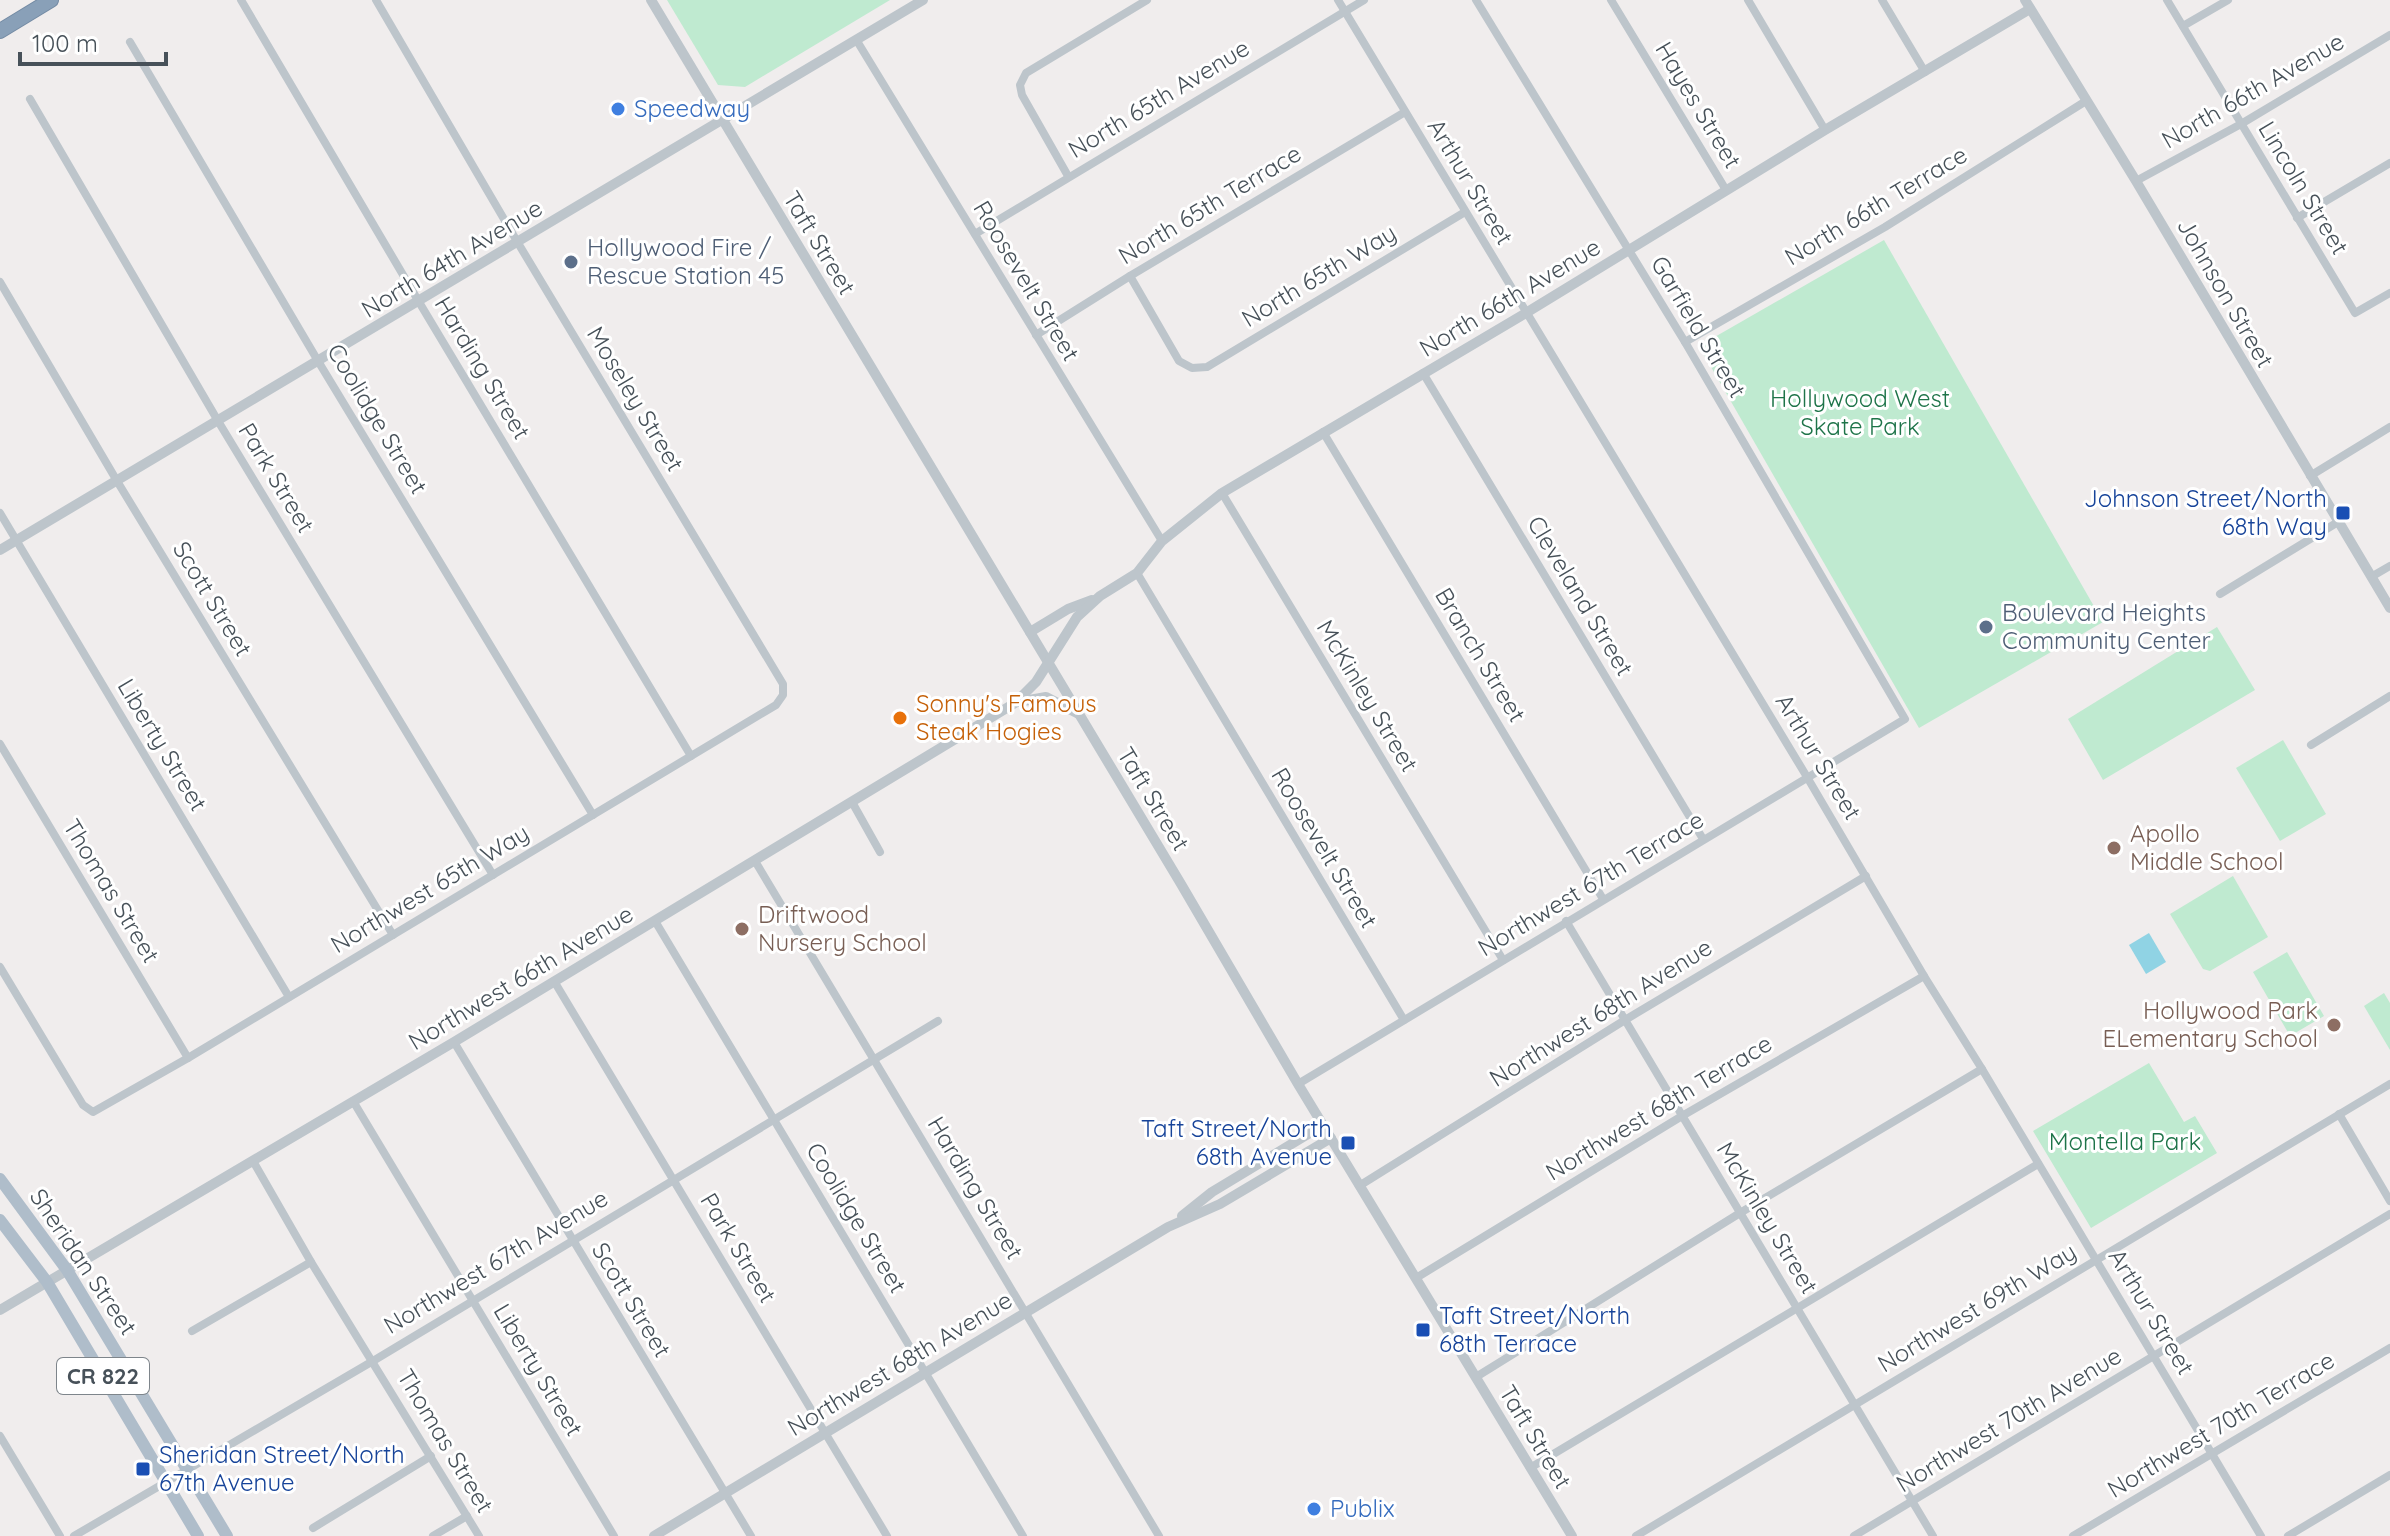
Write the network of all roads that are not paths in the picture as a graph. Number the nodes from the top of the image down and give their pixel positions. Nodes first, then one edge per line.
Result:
1 (51, 0) edge
2 (241, 0) edge
3 (376, 0) edge
4 (651, 0) edge
5 (923, 0) edge
6 (1147, 0) edge
7 (1338, 0) edge
8 (1364, 0) edge
9 (1476, 0) edge
10 (1611, 0) edge
11 (1748, 0) edge
12 (1882, 0) edge
13 (2167, 0) edge
14 (2228, 0) edge
15 (2028, 5) edge
16 (1345, 12) junction
17 (2183, 26) junction
18 (0, 31) edge
19 (2390, 35) edge
20 (857, 41) junction
21 (130, 42) dead end
22 (1925, 72) junction
23 (30, 99) dead end
24 (2086, 101) junction
25 (1405, 112) junction
26 (722, 120) junction
27 (2241, 124) junction
28 (1825, 130) junction
29 (2390, 163) edge
30 (1068, 176) junction
31 (2136, 181) junction
32 (1726, 190) junction
33 (1465, 212) junction
34 (2297, 218) junction
35 (975, 234) junction
36 (518, 243) junction
37 (1628, 251) junction
38 (1130, 276) junction
39 (0, 282) edge
40 (2390, 293) edge
41 (419, 302) junction
42 (1526, 313) junction
43 (1036, 335) junction
44 (1685, 342) junction
45 (318, 361) junction
46 (1423, 373) junction
47 (218, 421) junction
48 (2390, 427) edge
49 (1323, 432) junction
50 (2310, 476) junction
51 (117, 481) junction
52 (1222, 493) junction
53 (0, 513) edge
54 (2338, 522) junction
55 (16, 541) junction
56 (1162, 541) junction
57 (0, 550) edge
58 (2390, 566) edge
59 (1137, 573) junction
60 (2371, 577) junction
61 (2220, 594) dead end
62 (1100, 596) junction
63 (2390, 608) edge
64 (1030, 632) junction
65 (1049, 663) junction
66 (783, 695) joint
67 (2390, 696) edge
68 (1015, 703) junction
69 (1079, 714) junction
70 (1905, 719) joint
71 (0, 744) edge
72 (2311, 745) dead end
73 (691, 756) junction
74 (1807, 777) junction
75 (852, 802) junction
76 (593, 815) junction
77 (1703, 839) junction
78 (880, 852) dead end
79 (755, 861) junction
80 (493, 875) junction
81 (1866, 876) junction
82 (1603, 899) junction
83 (655, 921) junction
84 (1566, 921) junction
85 (393, 935) junction
86 (1503, 960) junction
87 (0, 967) edge
88 (1924, 976) junction
89 (554, 981) junction
90 (289, 997) junction
91 (1404, 1020) junction
92 (1625, 1020) junction
93 (938, 1021) dead end
94 (454, 1042) junction
95 (188, 1058) junction
96 (874, 1059) junction
97 (1982, 1069) junction
98 (1298, 1084) junction
99 (2390, 1084) edge
100 (353, 1101) junction
101 (2339, 1114) junction
102 (1682, 1116) junction
103 (773, 1119) junction
104 (1323, 1125) junction
105 (1331, 1138) junction
106 (253, 1161) junction
107 (2038, 1164) junction
108 (0, 1179) edge
109 (674, 1179) junction
110 (1359, 1186) junction
111 (2390, 1201) edge
112 (1740, 1213) junction
113 (2390, 1214) edge
114 (0, 1220) edge
115 (1168, 1227) junction
116 (572, 1240) junction
117 (2096, 1260) junction
118 (311, 1262) junction
119 (67, 1270) junction
120 (1416, 1278) junction
121 (47, 1282) junction
122 (473, 1300) junction
123 (1798, 1308) junction
124 (0, 1310) edge
125 (1026, 1312) junction
126 (192, 1331) dead end
127 (2390, 1348) edge
128 (2155, 1357) junction
129 (373, 1361) junction
130 (925, 1372) junction
131 (1476, 1377) junction
132 (1855, 1405) junction
133 (825, 1432) junction
134 (0, 1436) edge
135 (2212, 1452) junction
136 (431, 1456) junction
137 (1530, 1468) junction
138 (188, 1470) junction
139 (2390, 1475) edge
140 (166, 1482) junction
141 (725, 1493) junction
142 (1912, 1501) junction
143 (467, 1516) junction
144 (313, 1528) dead end
145 (60, 1536) edge
146 (74, 1536) edge
147 (198, 1536) edge
148 (227, 1536) edge
149 (433, 1536) edge
150 (479, 1536) edge
151 (614, 1536) edge
152 (654, 1536) edge
153 (751, 1536) edge
154 (887, 1536) edge
155 (1023, 1536) edge
156 (1159, 1536) edge
157 (1572, 1536) edge
158 (1636, 1536) edge
159 (1854, 1536) edge
160 (1933, 1536) edge
161 (2073, 1536) edge
162 (2261, 1536) edge
163 (2288, 1536) edge

1 - 18 highway
2 - 41 street, Harding Street
3 - 36 street, Moseley Street
4 - 26 street, Taft Street
5 - 20 street, North 64th Avenue
6 - 30 street
7 - 16 street, Arthur Street
8 - 16 street, North 65th Avenue
9 - 37 street, Garfield Street
10 - 32 street, Hayes Street
11 - 28 street
12 - 22 street
13 - 17 street, Lincoln Street
14 - 17 street
15 - 22 street, North 66th Avenue
15 - 24 street, Johnson Street
16 - 25 street, Arthur Street
16 - 30 street, North 65th Avenue
17 - 27 street, Lincoln Street
19 - 27 street, North 66th Avenue
20 - 26 street, North 64th Avenue
20 - 35 street, Roosevelt Street
21 - 45 street, Coolidge Street
22 - 28 street, North 66th Avenue
23 - 47 street, Park Street
24 - 31 street, Johnson Street
24 - 44 street, North 66th Terrace
25 - 33 street, Arthur Street
25 - 38 street, North 65th Terrace
26 - 36 street, North 64th Avenue
26 - 64 street, Taft Street
27 - 31 street, North 66th Avenue
27 - 34 street, Lincoln Street
28 - 32 street, North 66th Avenue
29 - 34 street
30 - 35 street, North 65th Avenue
31 - 50 street, Johnson Street
32 - 37 street, North 66th Avenue
33 - 38 street, North 65th Way
33 - 42 street, Arthur Street
34 - 40 street, Lincoln Street
35 - 43 street, Roosevelt Street
36 - 41 street, North 64th Avenue
36 - 66 street, Moseley Street
37 - 42 street, North 66th Avenue
37 - 44 street, Garfield Street
38 - 43 street, North 65th Terrace
39 - 51 street, Scott Street
41 - 45 street, North 64th Avenue
41 - 73 street, Harding Street
42 - 46 street, North 66th Avenue
42 - 74 street, Arthur Street
43 - 56 street, Roosevelt Street
44 - 70 street, Garfield Street
45 - 47 street, North 64th Avenue
45 - 76 street, Coolidge Street
46 - 49 street, North 66th Avenue
46 - 77 street, Cleveland Street
47 - 51 street, North 64th Avenue
47 - 80 street, Park Street
48 - 50 street
49 - 52 street, North 66th Avenue
49 - 82 street, Branch Street
50 - 54 street, Johnson Street
51 - 55 street, North 64th Avenue
51 - 85 street, Scott Street
52 - 56 street, North 66th Avenue
52 - 86 street, McKinley Street
53 - 55 street, Liberty Street
54 - 60 street, Johnson Street
54 - 61 street
55 - 57 street, North 64th Avenue
55 - 90 street, Liberty Street
56 - 59 street, North 66th Avenue
58 - 60 street
59 - 62 street, North 66th Avenue
59 - 91 street, Roosevelt Street
60 - 63 street, Johnson Street
62 - 64 street
62 - 65 street, North 66th Avenue
64 - 65 street, Taft Street
65 - 68 street, Northwest 66th Avenue
65 - 69 street, Taft Street
66 - 73 street, Northwest 65th Way
67 - 72 street
68 - 69 street
68 - 75 street, Northwest 66th Avenue
69 - 98 street, Taft Street
70 - 74 street, Northwest 67th Terrace
71 - 95 street, Thomas Street
73 - 76 street, Northwest 65th Way
74 - 77 street, Northwest 67th Terrace
74 - 81 street, Arthur Street
75 - 78 street
75 - 79 street, Northwest 66th Avenue
76 - 80 street, Northwest 65th Way
77 - 82 street, Northwest 67th Terrace
79 - 83 street, Northwest 66th Avenue
79 - 96 street, Harding Street
80 - 85 street, Northwest 65th Way
81 - 88 street, Arthur Street
81 - 92 street, Northwest 68th Avenue
82 - 84 street, Northwest 67th Terrace
83 - 89 street, Northwest 66th Avenue
83 - 103 street, Coolidge Street
84 - 86 street, Northwest 67th Terrace
84 - 92 street, McKinley Street
85 - 90 street, Northwest 65th Way
86 - 91 street, Northwest 67th Terrace
87 - 95 street, Northwest 65th Way
88 - 97 street, Arthur Street
88 - 102 street, Northwest 68th Terrace
89 - 94 street, Northwest 66th Avenue
89 - 109 street, Park Street
90 - 95 street, Northwest 65th Way
91 - 98 street, Northwest 67th Terrace
92 - 102 street, McKinley Street
92 - 110 street, Northwest 68th Avenue
93 - 96 street, Northwest 67th Avenue
94 - 100 street, Northwest 66th Avenue
94 - 116 street, Scott Street
96 - 103 street, Northwest 67th Avenue
96 - 125 street, Harding Street
97 - 107 street, Arthur Street
97 - 112 street
98 - 104 street, Taft Street
99 - 101 street, Northwest 69th Way
100 - 106 street, Northwest 66th Avenue
100 - 122 street, Liberty Street
101 - 111 street
101 - 117 street, Northwest 69th Way
102 - 112 street, McKinley Street
102 - 120 street, Northwest 68th Terrace
103 - 109 street, Northwest 67th Avenue
103 - 130 street, Coolidge Street
104 - 105 street, Taft Street
104 - 115 street, Northwest 68th Avenue
105 - 110 street, Taft Street
105 - 115 street, Northwest 68th Avenue
106 - 118 street, Thomas Street
106 - 119 street, Northwest 66th Avenue
107 - 117 street, Arthur Street
107 - 123 street
108 - 119 main road, Sheridan Street / CR 822
109 - 116 street, Northwest 67th Avenue
109 - 133 street, Park Street
110 - 120 street, Taft Street
112 - 123 street, McKinley Street
112 - 131 street
113 - 128 street, Northwest 70th Avenue
114 - 121 main road, Sheridan Street / CR 822
115 - 125 street, Northwest 68th Avenue
116 - 122 street, Northwest 67th Avenue
116 - 141 street, Scott Street
117 - 128 street, Arthur Street
117 - 132 street, Northwest 69th Way
118 - 126 street
118 - 129 street, Thomas Street
119 - 121 street, Northwest 66th Avenue
119 - 138 main road, Sheridan Street / CR 822
120 - 131 street, Taft Street
121 - 124 street, Northwest 66th Avenue
121 - 140 main road, Sheridan Street / CR 822
122 - 129 street, Northwest 67th Avenue
122 - 151 street, Liberty Street
123 - 132 street, McKinley Street
123 - 137 street
125 - 130 street, Northwest 68th Avenue
125 - 156 street, Harding Street
127 - 135 street, Northwest 70th Terrace
128 - 135 street, Arthur Street
128 - 142 street, Northwest 70th Avenue
129 - 136 street, Thomas Street
129 - 138 street, Northwest 67th Avenue
130 - 133 street, Northwest 68th Avenue
130 - 155 street, Coolidge Street
131 - 137 street, Taft Street
132 - 142 street, McKinley Street
132 - 158 street, Northwest 69th Way
133 - 141 street, Northwest 68th Avenue
133 - 154 street, Park Street
134 - 145 street
135 - 161 street, Northwest 70th Terrace
135 - 162 street, Arthur Street
136 - 143 street, Thomas Street
136 - 144 street
137 - 157 street, Taft Street
138 - 140 street, Northwest 67th Avenue
138 - 148 main road, Sheridan Street / CR 822
139 - 163 street
140 - 146 street, Northwest 67th Avenue
140 - 147 main road, Sheridan Street / CR 822
141 - 152 street, Northwest 68th Avenue
141 - 153 street, Scott Street
142 - 159 street, Northwest 70th Avenue
142 - 160 street, McKinley Street
143 - 149 street
143 - 150 street, Thomas Street

